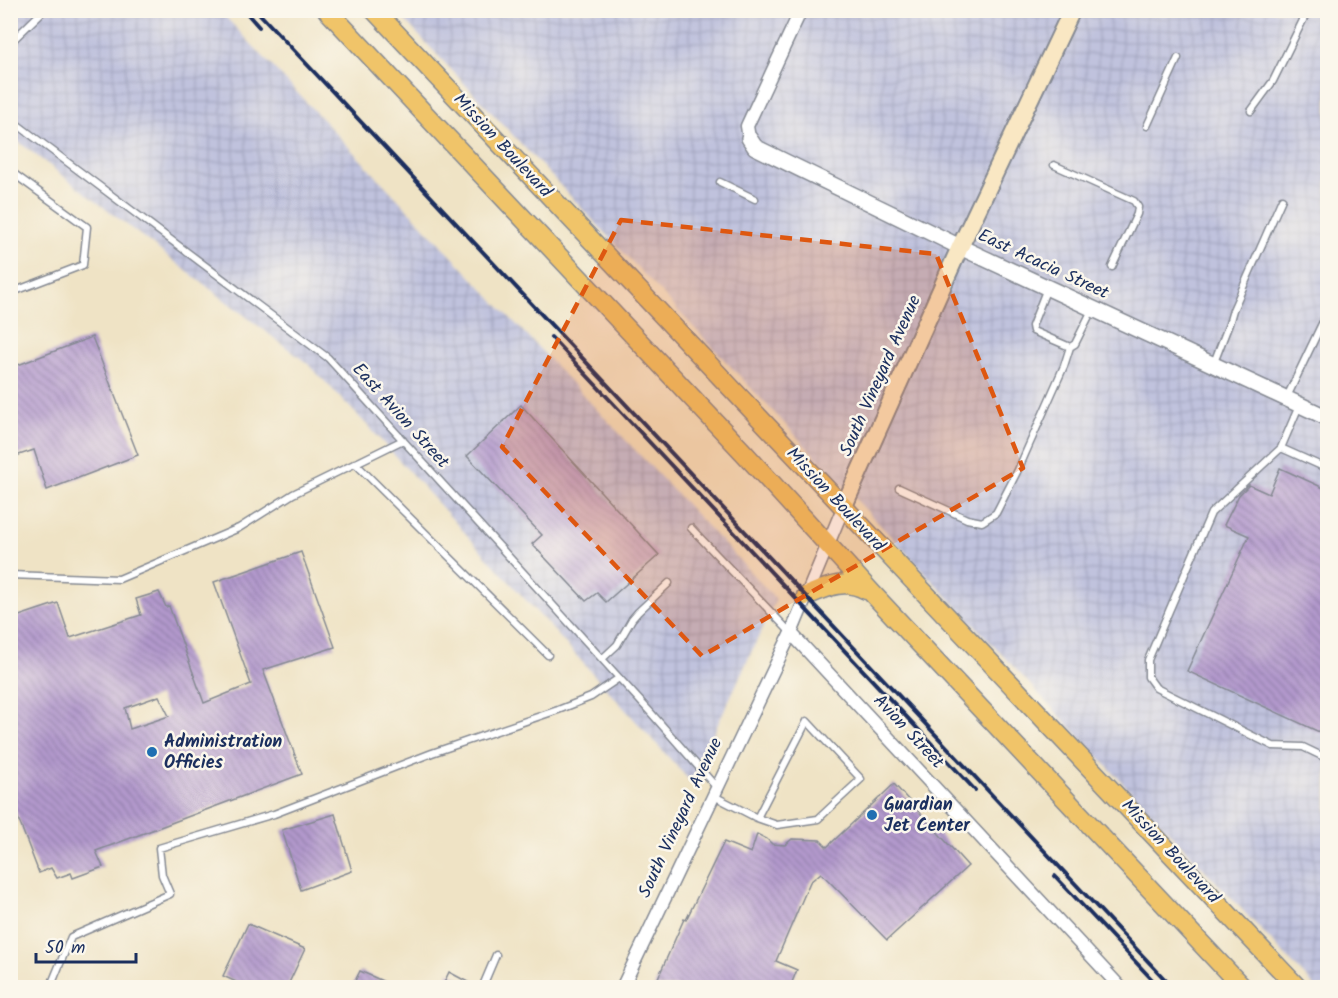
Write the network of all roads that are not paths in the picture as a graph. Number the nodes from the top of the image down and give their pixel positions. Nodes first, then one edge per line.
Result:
1 (44, 10) edge
2 (327, 10) edge
3 (374, 10) edge
4 (801, 10) edge
5 (1072, 10) edge
6 (1308, 10) edge
7 (10, 43) edge
8 (1178, 58) dead end
9 (1251, 111) dead end
10 (10, 119) edge
11 (1147, 126) dead end
12 (749, 138) joint
13 (1052, 165) dead end
14 (10, 171) edge
15 (720, 182) dead end
16 (755, 199) dead end
17 (1282, 199) dead end
18 (960, 247) junction
19 (1112, 267) dead end
20 (1047, 288) junction
21 (10, 293) edge
22 (1092, 309) junction
23 (1328, 311) edge
24 (1070, 347) junction
25 (1213, 365) junction
26 (1292, 402) junction
27 (1328, 418) edge
28 (403, 440) junction
29 (1281, 448) junction
30 (355, 463) junction
31 (1328, 469) edge
32 (899, 488) dead end
33 (843, 508) junction
34 (691, 528) dead end
35 (828, 546) junction
36 (10, 575) edge
37 (669, 583) dead end
38 (872, 594) junction
39 (806, 596) junction
40 (791, 633) junction
41 (548, 655) dead end
42 (602, 659) junction
43 (619, 678) junction
44 (1328, 759) edge
45 (715, 792) junction
46 (757, 818) junction
47 (496, 955) dead end
48 (1115, 985) edge
49 (50, 987) edge
50 (482, 987) edge
51 (622, 987) edge
52 (1243, 987) edge
53 (1298, 987) edge

1 - 7 lane
2 - 35 main road, Mission Boulevard
3 - 33 main road, Mission Boulevard
4 - 12 street
5 - 18 main road, South Vineyard Avenue
6 - 9 lane
8 - 11 lane
10 - 28 lane, East Avion Street
12 - 18 street, East Acacia Street
13 - 19 lane
14 - 21 lane
15 - 16 lane
17 - 25 lane
18 - 20 street, East Acacia Street
18 - 33 main road, South Vineyard Avenue
20 - 22 street, East Acacia Street
20 - 24 lane
22 - 24 lane
22 - 25 street, East Acacia Street
23 - 26 lane
24 - 32 lane
25 - 26 street, East Acacia Street
26 - 27 street, East Acacia Street
26 - 29 lane
28 - 30 lane
28 - 42 lane, East Avion Street
29 - 31 lane
29 - 44 lane
30 - 36 lane
30 - 41 lane
33 - 35 street, South Vineyard Avenue
33 - 53 main road, Mission Boulevard
34 - 40 lane
35 - 38 main road, Mission Boulevard
35 - 39 street, South Vineyard Avenue
37 - 42 lane
38 - 39 main road
38 - 52 main road, Mission Boulevard
39 - 40 street, South Vineyard Avenue
40 - 45 street, South Vineyard Avenue
40 - 48 street, Avion Street
42 - 43 lane, East Avion Street
43 - 45 lane, East Avion Street
43 - 49 lane
45 - 46 lane
45 - 51 street, South Vineyard Avenue
46 - 46 lane
47 - 50 lane

